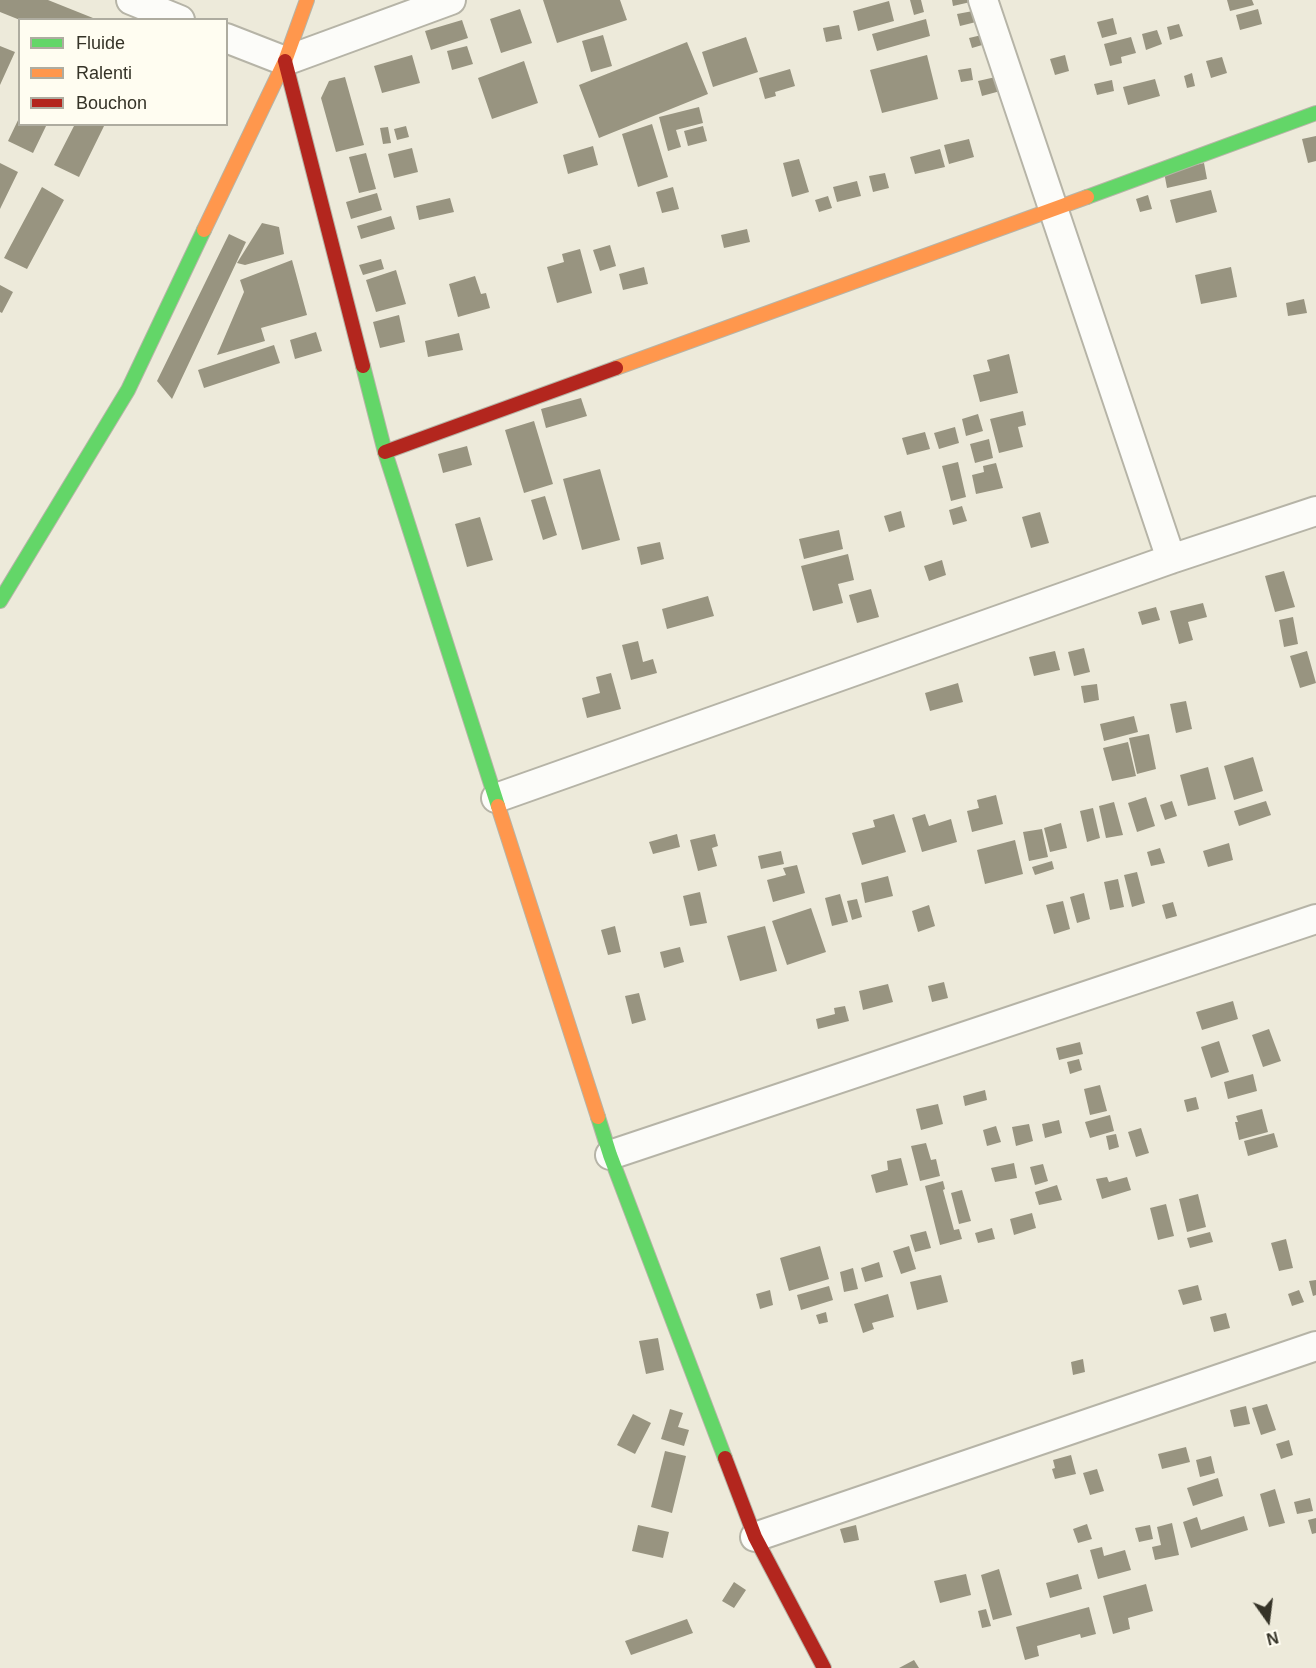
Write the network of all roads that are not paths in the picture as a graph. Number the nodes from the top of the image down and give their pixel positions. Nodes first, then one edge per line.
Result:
1 (131, 0) edge
2 (307, 0) edge
3 (451, 0) edge
4 (983, 0) edge
5 (175, 18) edge
6 (228, 39) edge
7 (285, 61) junction
8 (1316, 113) edge
9 (1053, 210) junction
10 (385, 452) junction
11 (1316, 511) edge
12 (1171, 559) junction
13 (0, 601) edge
14 (496, 798) junction
15 (1316, 919) edge
16 (610, 1155) junction
17 (1316, 1346) edge
18 (755, 1536) junction
19 (824, 1668) edge

1 - 5 street
2 - 7 street
3 - 7 street
4 - 9 street
6 - 7 street
7 - 10 street
7 - 13 street
8 - 9 street
9 - 10 street
9 - 12 street
10 - 14 street
11 - 12 street
12 - 14 street
14 - 16 street
15 - 16 street
16 - 18 street
17 - 18 street
18 - 19 street

